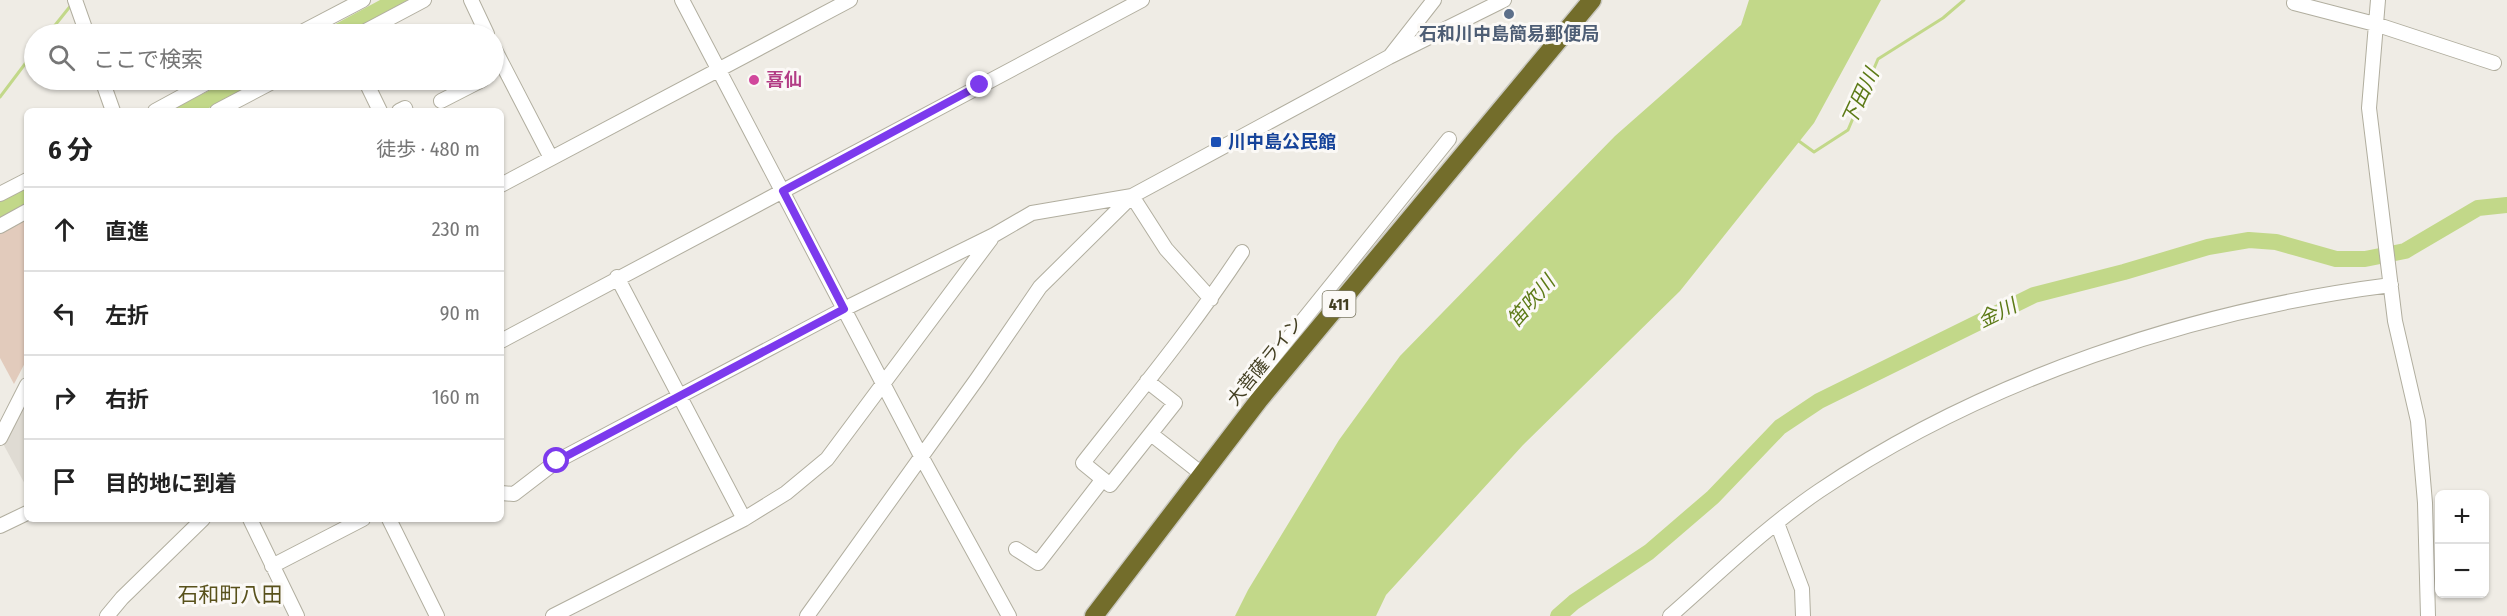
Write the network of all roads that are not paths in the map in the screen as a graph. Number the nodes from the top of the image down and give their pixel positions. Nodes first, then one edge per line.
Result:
1 (363, 0) edge
2 (424, 0) edge
3 (471, 0) edge
4 (682, 0) edge
5 (850, 0) edge
6 (1142, 0) edge
7 (1434, 0) edge
8 (1504, 0) edge
9 (1592, 0) edge
10 (2378, 0) edge
11 (2290, 1) edge
12 (78, 4) edge
13 (84, 24) edge
14 (317, 24) edge
15 (379, 24) edge
16 (482, 24) edge
17 (2375, 24) junction
18 (1389, 57) junction
19 (2494, 63) dead end
20 (718, 69) junction
21 (504, 81) edge
22 (106, 90) edge
23 (194, 90) edge
24 (257, 90) edge
25 (370, 90) edge
26 (462, 90) edge
27 (441, 101) dead end
28 (112, 108) edge
29 (161, 108) edge
30 (223, 108) edge
31 (379, 108) edge
32 (1449, 139) dead end
33 (551, 158) junction
34 (24, 182) edge
35 (504, 183) edge
36 (783, 191) junction
37 (0, 194) edge
38 (1132, 196) junction
39 (24, 213) edge
40 (0, 226) edge
41 (994, 235) junction
42 (1242, 252) dead end
43 (617, 277) junction
44 (2391, 285) junction
45 (1211, 299) junction
46 (844, 309) junction
47 (1311, 324) junction
48 (504, 338) edge
49 (1147, 381) junction
50 (882, 383) junction
51 (24, 391) edge
52 (1246, 391) dead end
53 (679, 398) junction
54 (1151, 434) junction
55 (0, 438) edge
56 (921, 456) junction
57 (1202, 474) junction
58 (1103, 479) junction
59 (504, 493) edge
60 (24, 514) edge
61 (744, 519) junction
62 (200, 522) edge
63 (251, 522) edge
64 (357, 522) edge
65 (390, 522) edge
66 (1777, 523) junction
67 (0, 526) edge
68 (1016, 549) dead end
69 (272, 566) junction
70 (107, 616) edge
71 (297, 616) edge
72 (437, 616) edge
73 (553, 616) edge
74 (807, 616) edge
75 (1009, 616) edge
76 (1094, 616) edge
77 (1670, 616) edge
78 (1803, 616) edge
79 (2428, 616) edge

1 - 14 street
2 - 15 street
3 - 16 street
4 - 20 street
5 - 20 street
6 - 36 street
7 - 18 street
8 - 18 street
9 - 47 highway, 大菩薩ライン / 411
10 - 17 street
11 - 17 street
12 - 13 street
17 - 19 street
17 - 44 street
18 - 38 street
20 - 33 street
20 - 36 street
21 - 33 street
22 - 28 street
23 - 29 street
24 - 30 street
25 - 31 street
26 - 27 street
32 - 47 street
33 - 35 street
34 - 37 street
36 - 43 street
36 - 46 street
38 - 41 street
38 - 45 street
38 - 56 street
39 - 40 street
41 - 46 street
41 - 50 street
42 - 45 street
43 - 48 street
43 - 53 street
44 - 66 street
44 - 79 street
45 - 49 street
46 - 50 street
46 - 53 street
47 - 52 street
47 - 57 highway, 大菩薩ライン / 411
49 - 54 street
49 - 58 street
50 - 56 street
50 - 61 street
51 - 55 street
53 - 59 street
53 - 61 street
54 - 57 street
54 - 58 street
56 - 74 street
56 - 75 street
57 - 76 highway, 大菩薩ライン / 411
58 - 68 street
60 - 67 street
61 - 73 street
62 - 70 street
63 - 69 street
64 - 69 street
65 - 72 street
66 - 77 street
66 - 78 street
69 - 71 street

